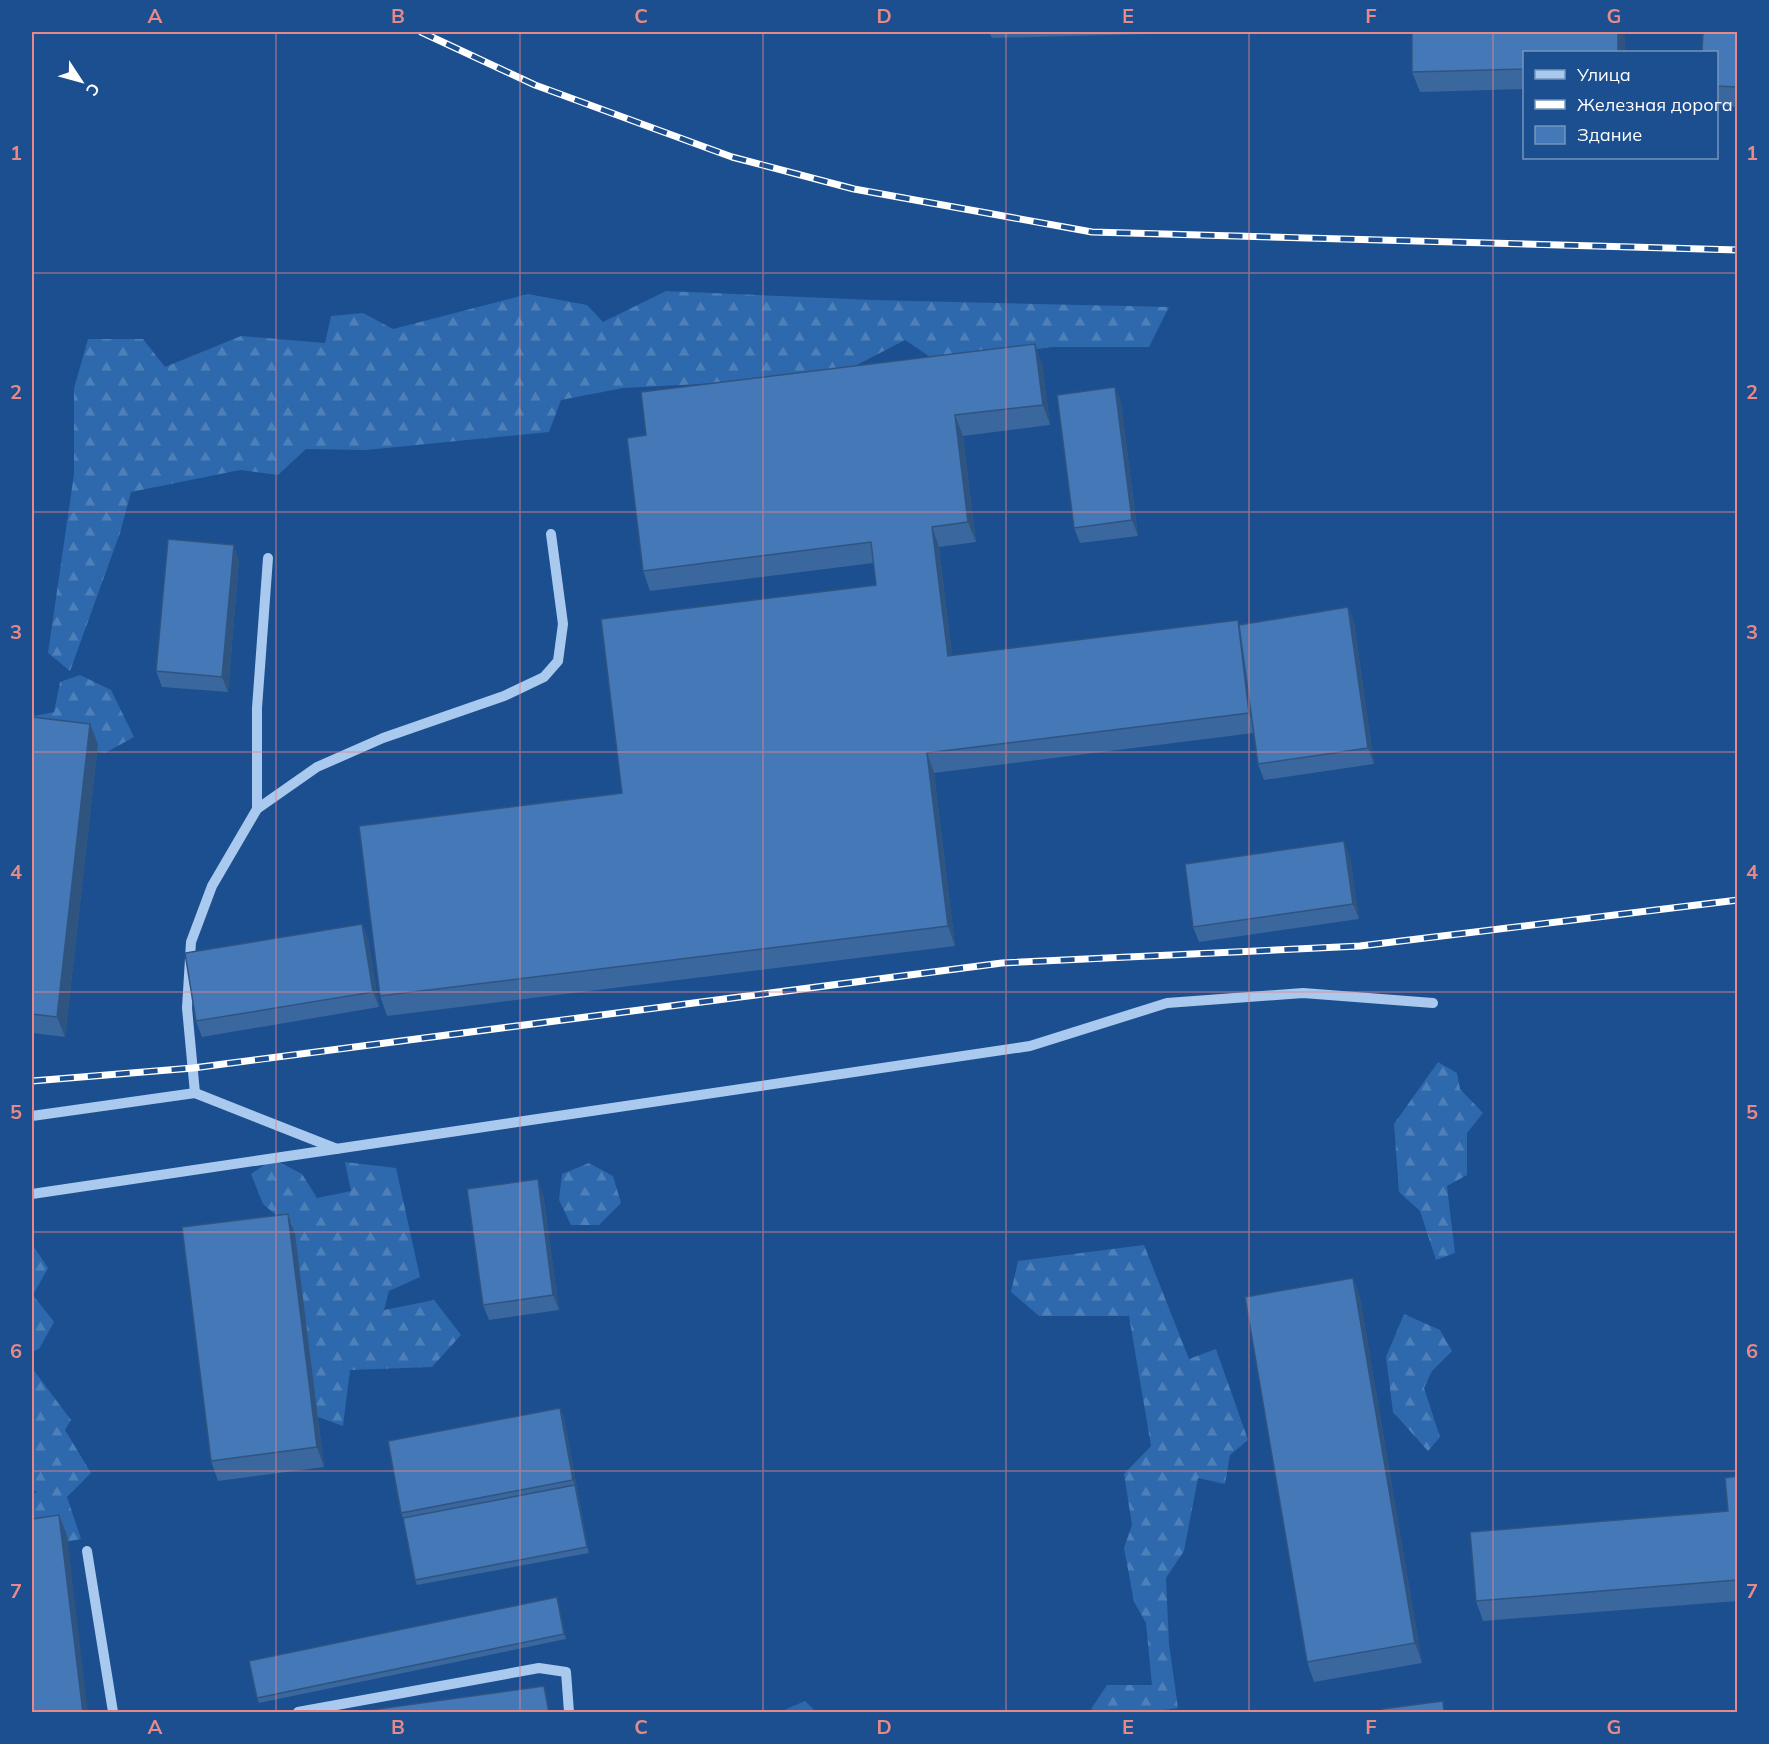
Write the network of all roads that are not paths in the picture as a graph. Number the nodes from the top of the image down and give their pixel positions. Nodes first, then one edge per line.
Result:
1 (551, 534) dead end
2 (268, 558) dead end
3 (257, 809) junction
4 (1432, 1004) dead end
5 (195, 1092) junction
6 (32, 1116) edge
7 (338, 1149) junction
8 (32, 1194) edge
9 (87, 1551) dead end
10 (114, 1713) edge
11 (298, 1713) edge
12 (569, 1713) edge

1 - 3 street
2 - 3 street
3 - 5 street
4 - 7 street
5 - 6 street
5 - 7 street
7 - 8 street
9 - 10 street
11 - 12 street

